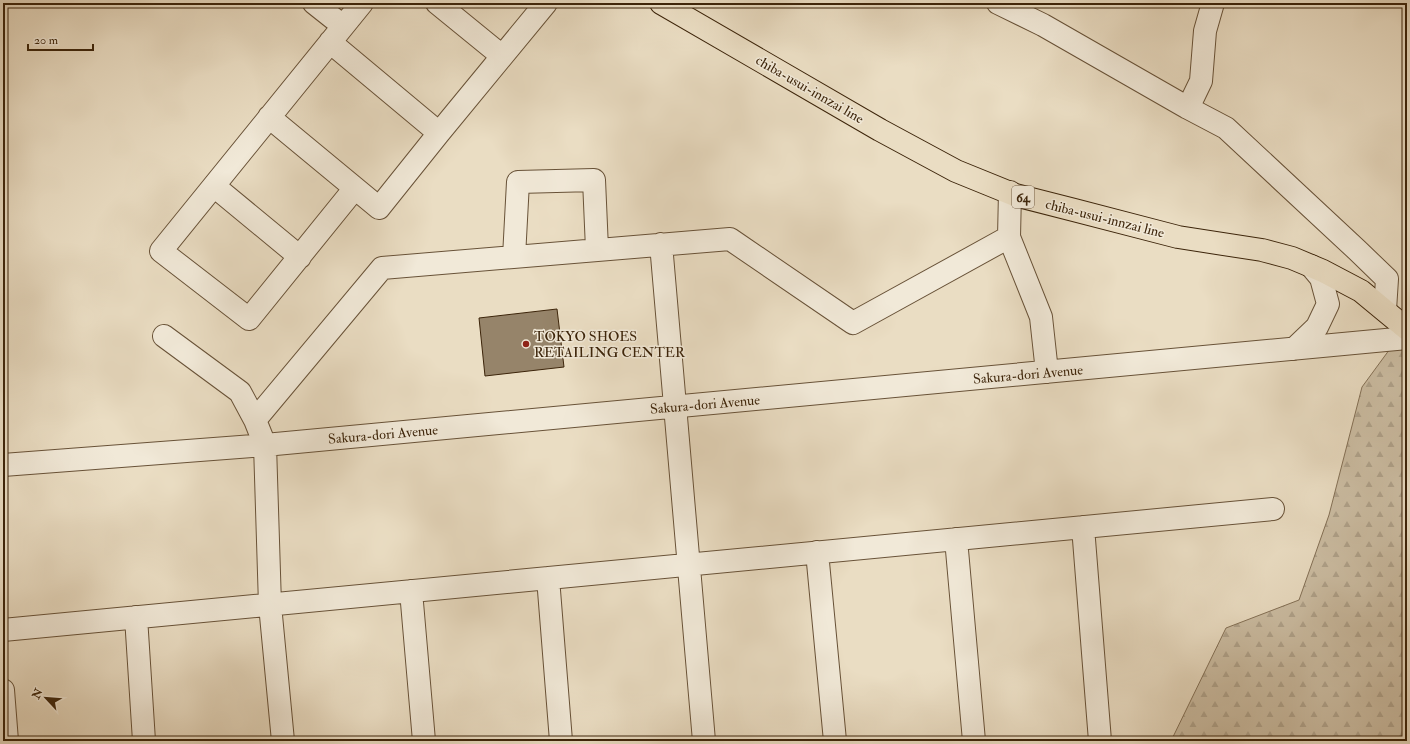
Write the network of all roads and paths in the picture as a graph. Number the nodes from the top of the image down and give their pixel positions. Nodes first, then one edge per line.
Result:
1 (314, 3) edge
2 (362, 3) edge
3 (437, 3) edge
4 (546, 3) edge
5 (661, 3) edge
6 (998, 3) edge
7 (1213, 3) edge
8 (337, 34) junction
9 (502, 56) junction
10 (1188, 108) junction
11 (269, 117) junction
12 (439, 133) junction
13 (214, 186) junction
14 (356, 188) junction
15 (1010, 192) junction
16 (1009, 237) junction
17 (661, 244) junction
18 (597, 249) junction
19 (300, 256) junction
20 (514, 257) junction
21 (1311, 266) junction
22 (1385, 310) junction
23 (1407, 328) edge
24 (164, 336) dead end
25 (1407, 338) edge
26 (1294, 349) junction
27 (1047, 372) junction
28 (675, 406) junction
29 (255, 420) junction
30 (265, 445) junction
31 (3, 465) edge
32 (1273, 509) dead end
33 (1083, 527) junction
34 (956, 539) junction
35 (818, 552) junction
36 (689, 565) junction
37 (548, 578) junction
38 (411, 591) junction
39 (270, 604) junction
40 (136, 617) junction
41 (3, 630) edge
42 (3, 690) edge
43 (7, 741) edge
44 (144, 741) edge
45 (283, 741) edge
46 (424, 741) edge
47 (561, 741) edge
48 (704, 741) edge
49 (835, 741) edge
50 (974, 741) edge
51 (1100, 741) edge

1 - 8 street
2 - 8 street
3 - 9 street
4 - 9 street
5 - 15 main road, chiba-usui-innzai line / 64
6 - 10 street
7 - 10 street
8 - 11 street
8 - 12 street
9 - 12 street
10 - 22 street
11 - 13 street
11 - 14 street
12 - 14 street
13 - 19 street
13 - 19 street
14 - 19 street
15 - 16 street
15 - 21 main road, chiba-usui-innzai line / 64
16 - 17 street
16 - 27 street
17 - 18 street
17 - 28 street
18 - 20 street
18 - 20 street
20 - 29 street
21 - 22 main road, chiba-usui-innzai line / 64
21 - 26 street
22 - 23 main road, chiba-usui-innzai line / 64
24 - 29 street
25 - 26 street, Sakura-dori Avenue
26 - 27 street, Sakura-dori Avenue
27 - 28 street, Sakura-dori Avenue
28 - 30 street, Sakura-dori Avenue
28 - 36 street
29 - 30 street
30 - 31 street, Sakura-dori Avenue
30 - 39 street
32 - 33 street
33 - 34 street
33 - 51 street
34 - 35 street
34 - 50 street
35 - 36 street
35 - 49 street
36 - 37 street
36 - 48 street
37 - 38 street
37 - 47 street
38 - 39 street
38 - 46 street
39 - 40 street
39 - 45 street
40 - 41 street
40 - 44 street
42 - 43 street

